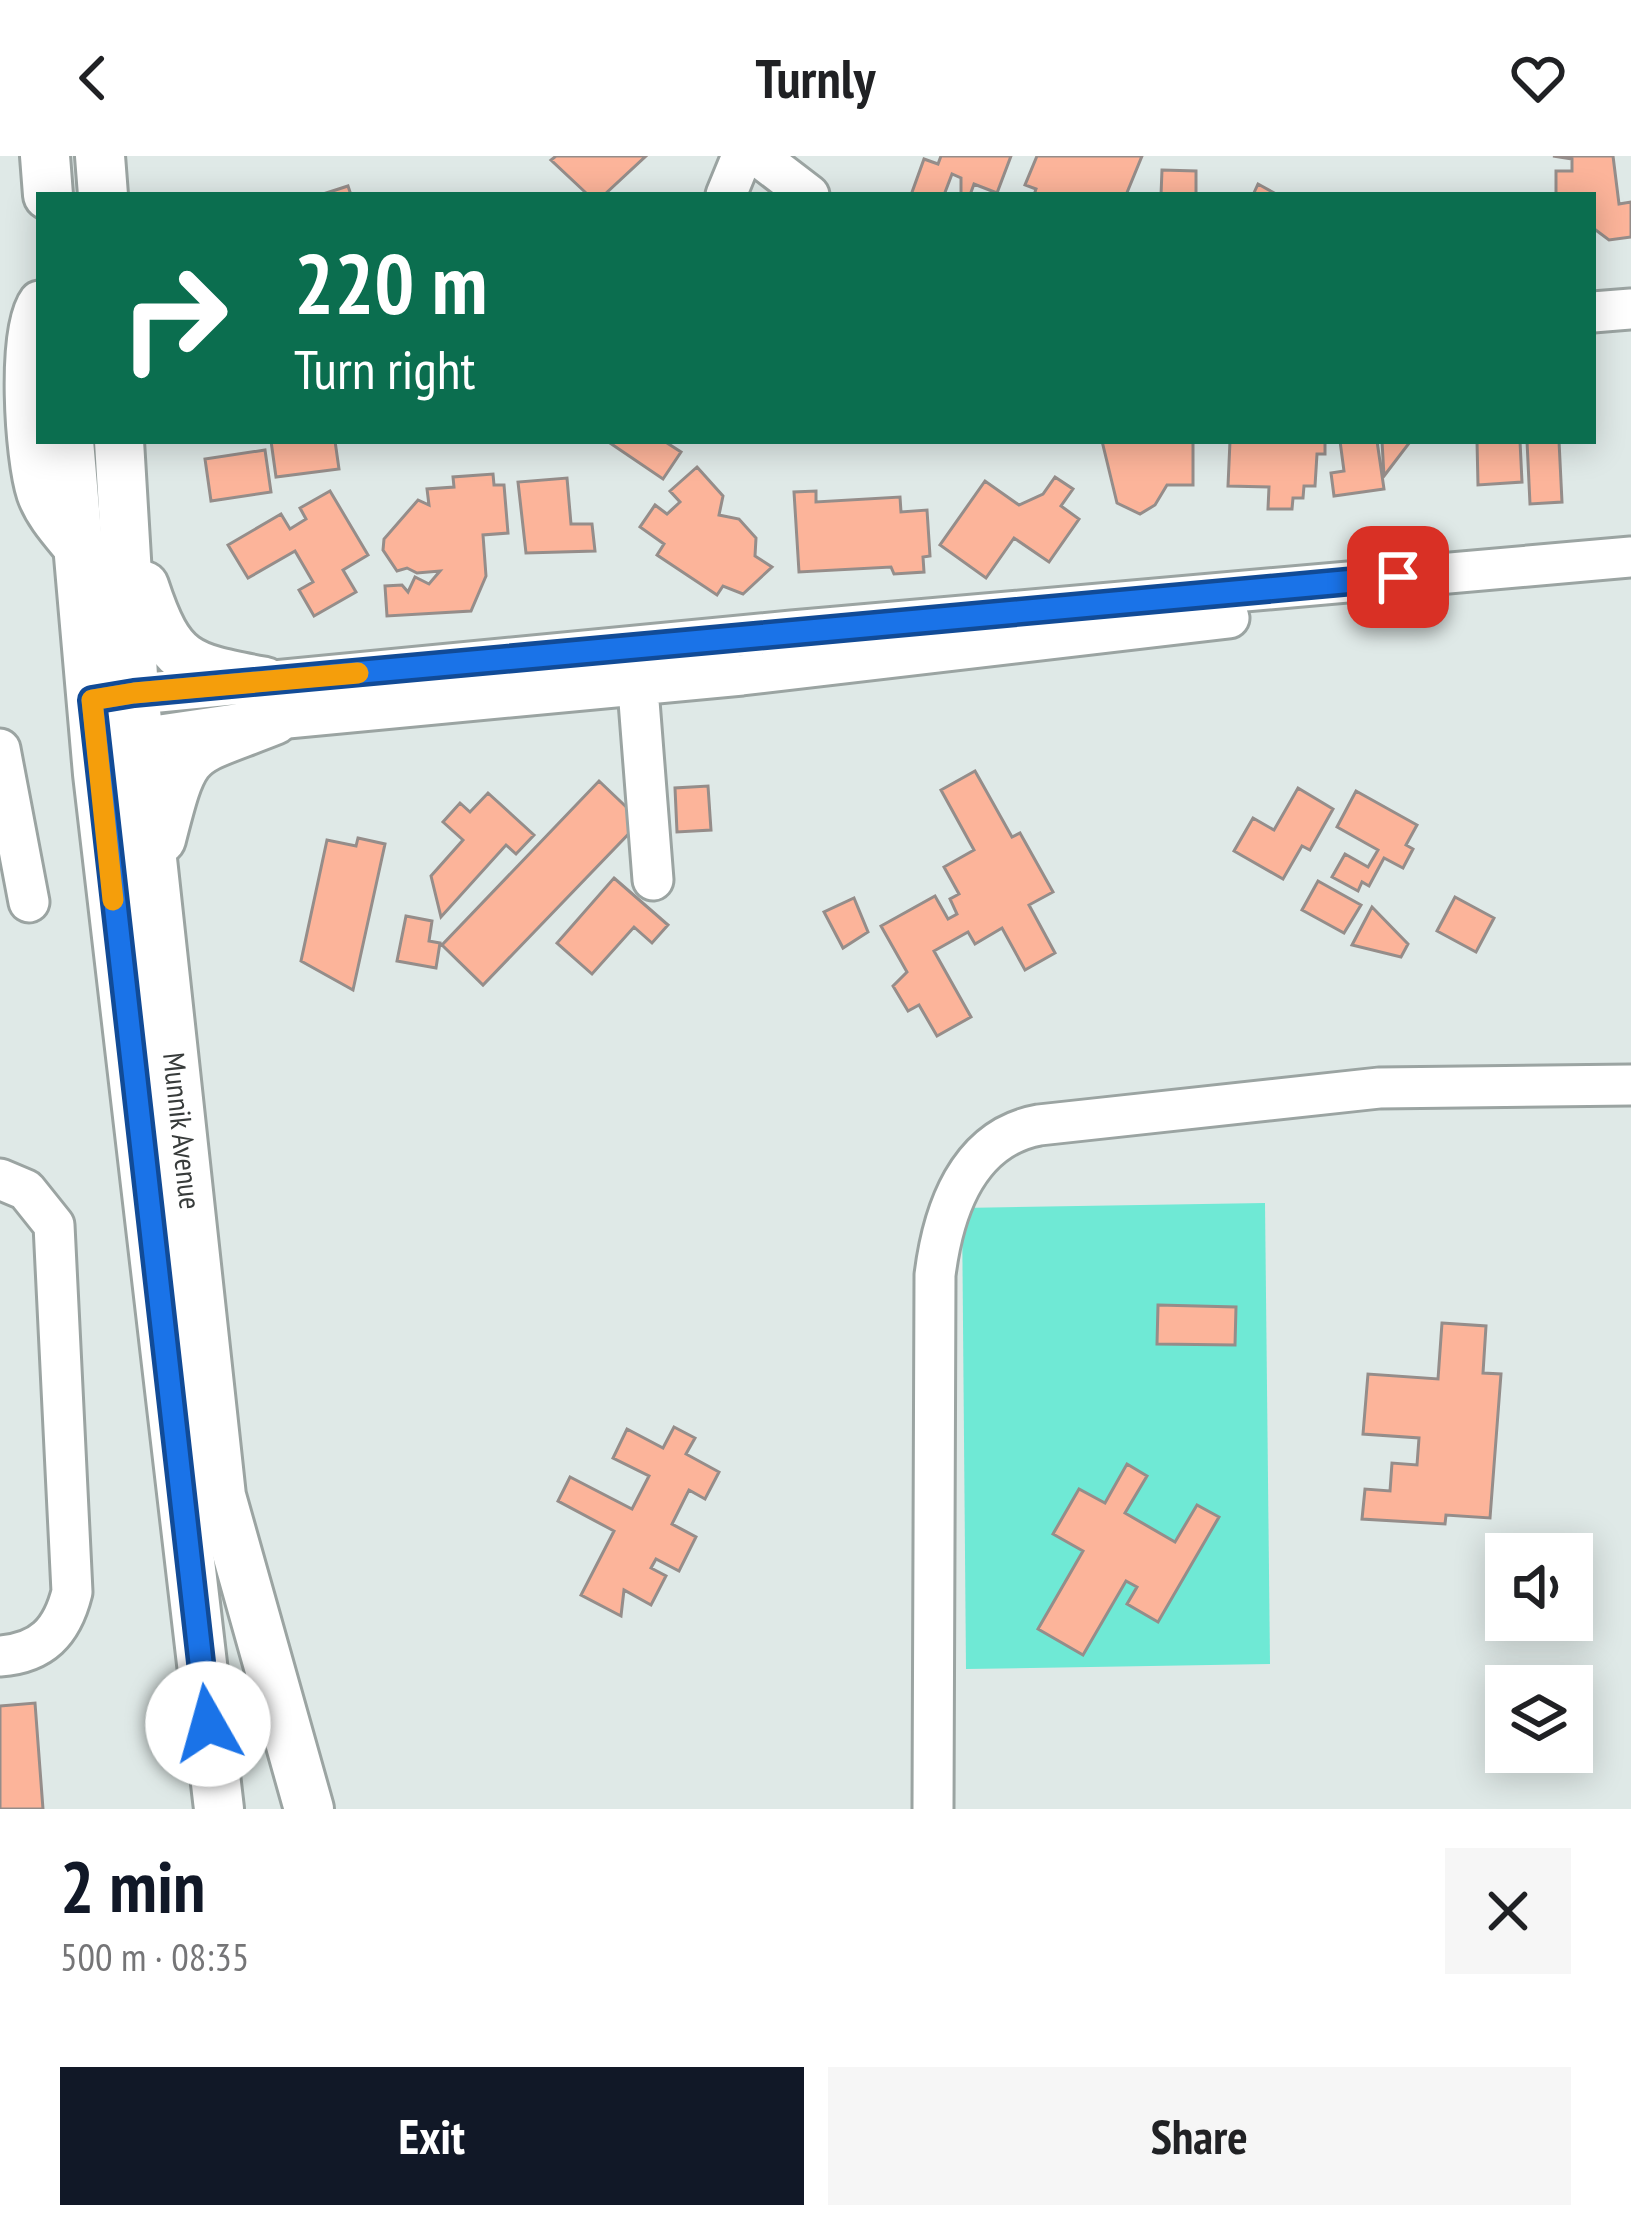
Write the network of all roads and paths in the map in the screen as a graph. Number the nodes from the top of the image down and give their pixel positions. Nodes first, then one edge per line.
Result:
1 (45, 156) edge
2 (100, 156) edge
3 (742, 156) edge
4 (758, 156) edge
5 (48, 192) edge
6 (103, 192) edge
7 (727, 192) edge
8 (805, 192) edge
9 (36, 304) edge
10 (1631, 309) edge
11 (1596, 311) edge
12 (69, 444) edge
13 (120, 461) edge
14 (79, 555) junction
15 (1631, 556) edge
16 (1631, 584) edge
17 (795, 650) junction
18 (636, 666) junction
19 (270, 701) junction
20 (115, 719) junction
21 (0, 748) edge
22 (154, 866) junction
23 (653, 880) dead end
24 (29, 902) dead end
25 (1631, 1085) edge
26 (0, 1179) edge
27 (0, 1656) edge
28 (219, 1809) edge
29 (309, 1809) edge
30 (933, 1809) edge

1 - 5 main road
2 - 6 main road
3 - 7 street
4 - 8 street
9 - 14 street
10 - 11 street
12 - 14 main road, Munnik Avenue
13 - 19 main road
13 - 20 main road, Munnik Avenue
14 - 20 main road, Munnik Avenue
15 - 17 street
16 - 17 street
17 - 18 street
18 - 19 street
18 - 23 street
19 - 20 street
19 - 22 main road
20 - 22 main road, Munnik Avenue
20 - 28 main road, Munnik Avenue
21 - 24 street
22 - 29 main road, Munnik Avenue
25 - 30 street
26 - 27 street

